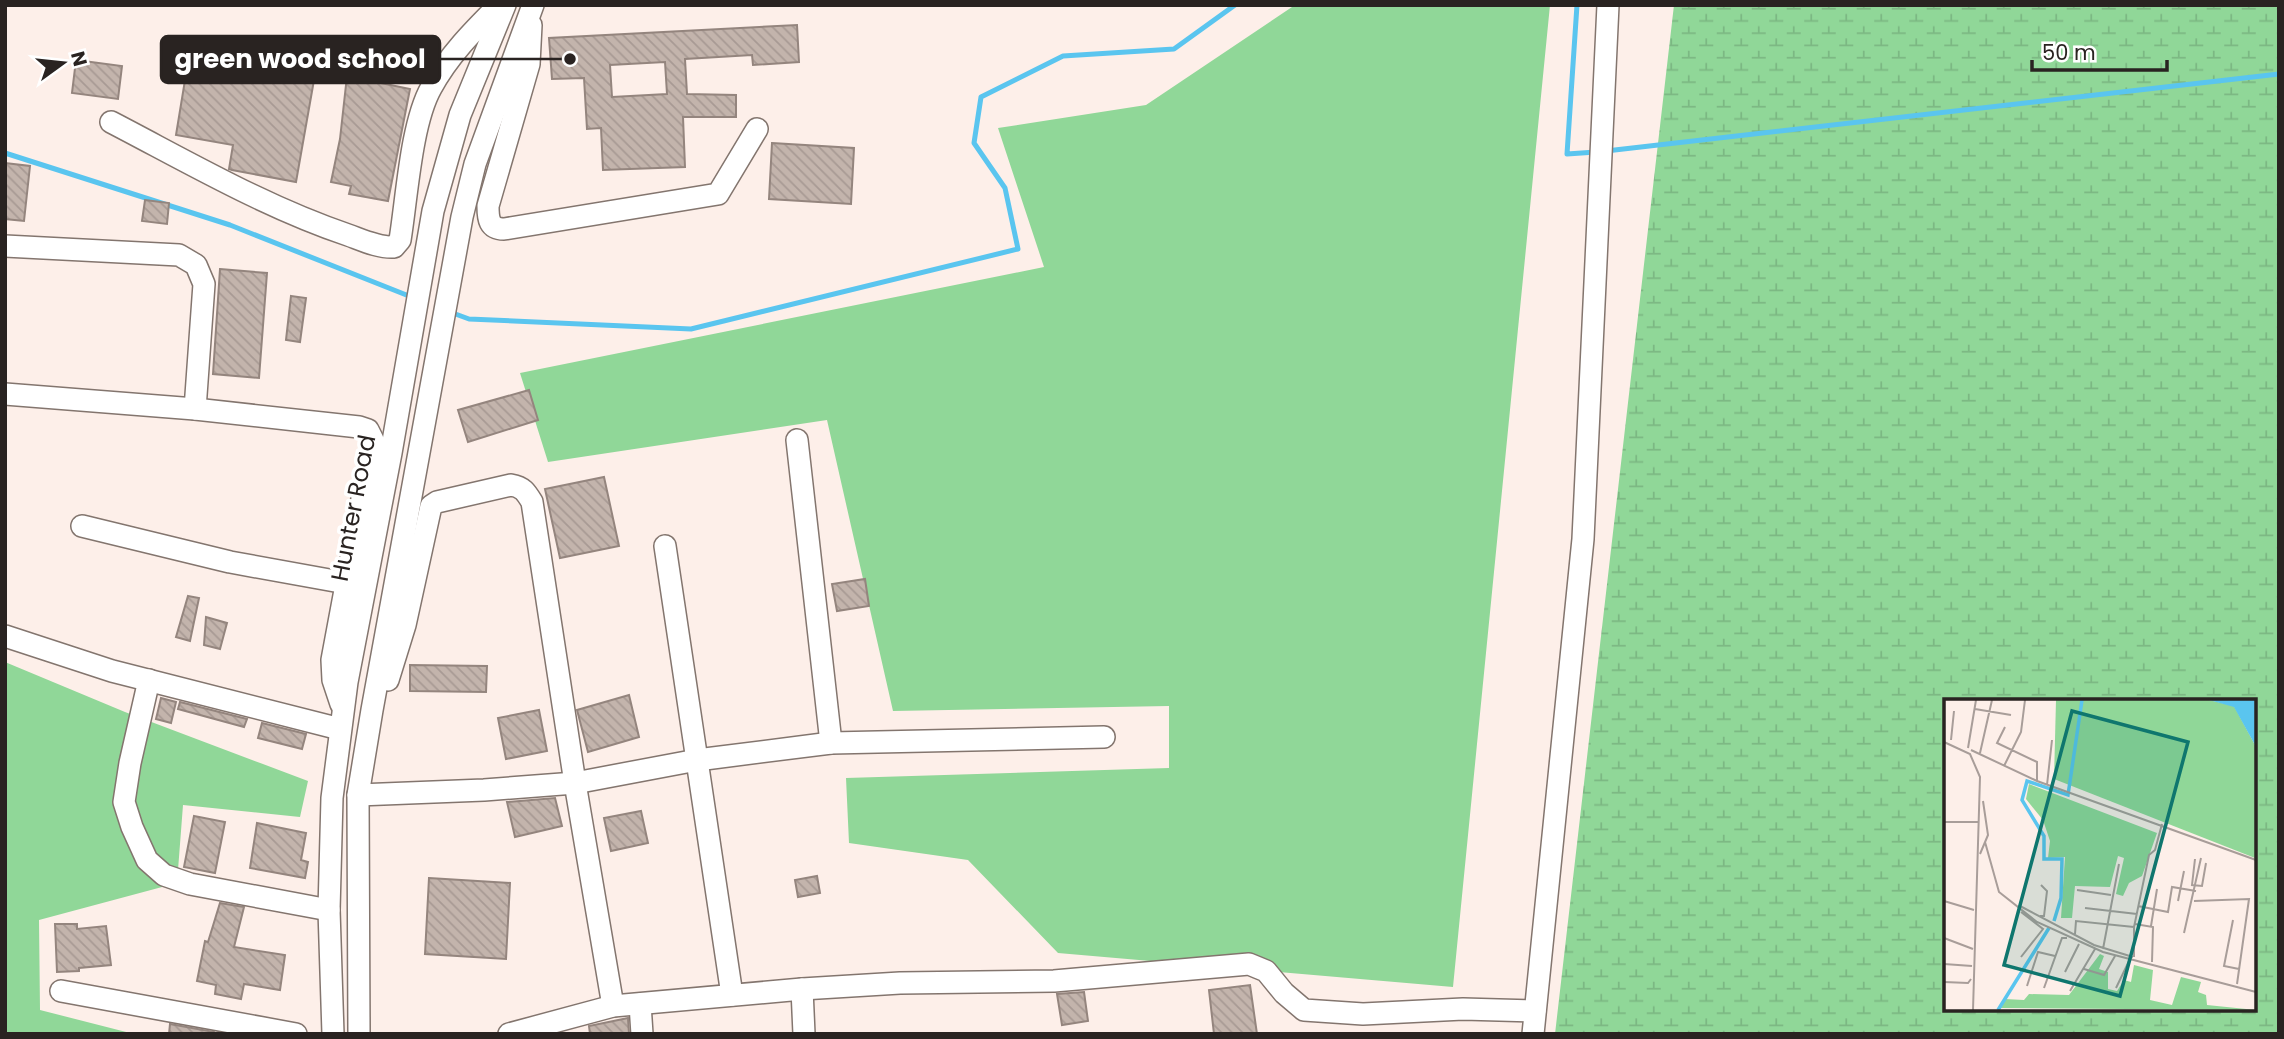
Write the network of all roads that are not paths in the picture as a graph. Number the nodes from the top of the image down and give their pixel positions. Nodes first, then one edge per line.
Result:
1 (499, 5) edge
2 (505, 5) edge
3 (1608, 5) edge
4 (532, 7) edge
5 (111, 122) dead end
6 (757, 129) dead end
7 (5, 246) edge
8 (5, 394) edge
9 (195, 409) junction
10 (797, 440) dead end
11 (82, 526) dead end
12 (665, 546) dead end
13 (346, 583) junction
14 (5, 636) edge
15 (149, 680) junction
16 (372, 710) junction
17 (342, 719) junction
18 (1104, 737) dead end
19 (831, 743) junction
20 (697, 760) junction
21 (575, 783) junction
22 (358, 795) junction
23 (329, 910) junction
24 (802, 989) junction
25 (61, 991) dead end
26 (732, 995) junction
27 (640, 1004) junction
28 (613, 1006) junction
29 (1535, 1011) junction
30 (296, 1034) edge
31 (333, 1034) edge
32 (359, 1034) edge
33 (509, 1034) edge
34 (642, 1034) edge
35 (804, 1034) edge
36 (1533, 1034) edge

1 - 5 street
2 - 17 street, Hunter Road
3 - 29 street
4 - 6 street
4 - 16 street
7 - 9 street
8 - 9 street
9 - 13 street
10 - 19 street
11 - 13 street
12 - 20 street
13 - 17 street
14 - 15 street
15 - 17 street
15 - 23 street
16 - 21 street
16 - 22 street
17 - 23 street, Hunter Road
18 - 19 street
19 - 20 street
20 - 21 street
20 - 26 street
21 - 22 street
21 - 28 street
22 - 32 street
23 - 31 street, Hunter Road
24 - 26 street
24 - 29 street
24 - 35 street
25 - 30 street
26 - 27 street
27 - 28 street
27 - 34 street
28 - 33 street
29 - 36 street

